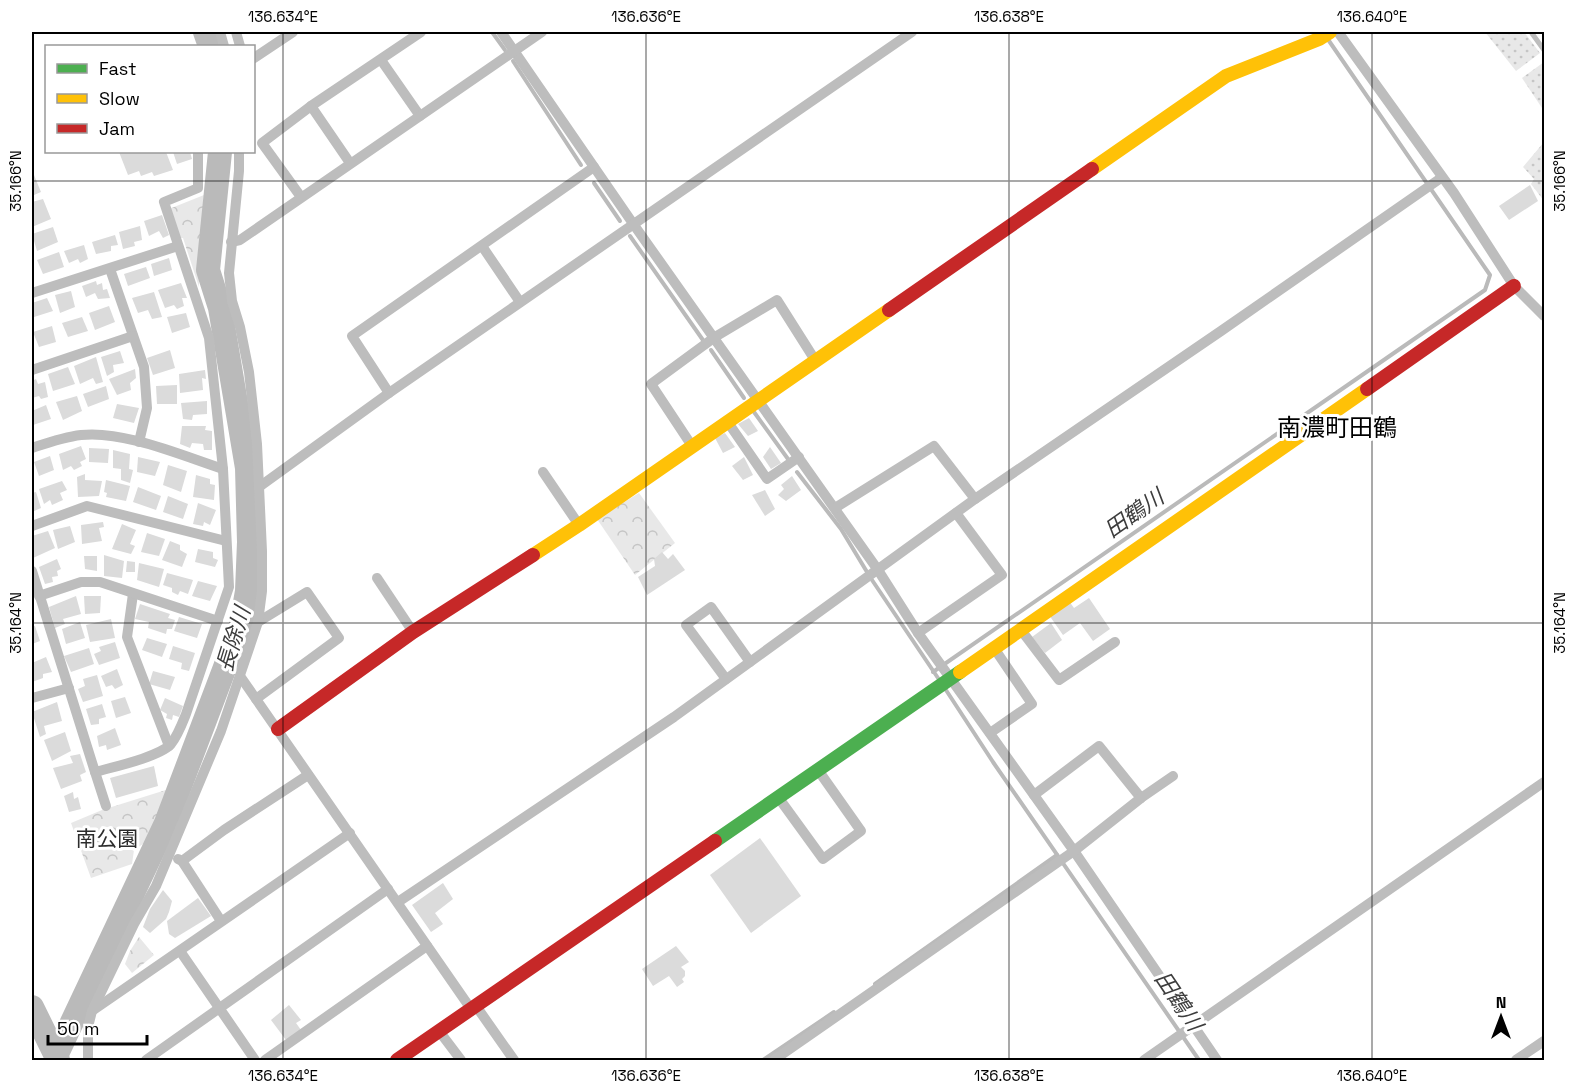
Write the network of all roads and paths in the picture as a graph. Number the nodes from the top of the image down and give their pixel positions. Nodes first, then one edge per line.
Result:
1 (293, 32) edge
2 (421, 32) edge
3 (501, 32) edge
4 (542, 32) edge
5 (912, 32) edge
6 (1338, 32) edge
7 (1531, 32) edge
8 (1325, 35) edge
9 (1545, 50) edge
10 (514, 51) junction
11 (255, 57) edge
12 (381, 60) junction
13 (311, 106) junction
14 (420, 116) junction
15 (198, 153) edge
16 (239, 153) edge
17 (350, 163) junction
18 (594, 166) junction
19 (1440, 179) junction
20 (301, 197) junction
21 (634, 225) junction
22 (231, 242) junction
23 (178, 246) junction
24 (482, 246) junction
25 (110, 269) junction
26 (1514, 286) junction
27 (33, 289) edge
28 (520, 302) junction
29 (1545, 316) edge
30 (133, 336) junction
31 (715, 337) junction
32 (815, 360) junction
33 (32, 370) edge
34 (389, 393) junction
35 (759, 399) junction
36 (727, 421) junction
37 (139, 442) junction
38 (692, 446) junction
39 (32, 448) edge
40 (799, 457) junction
41 (224, 469) junction
42 (543, 472) dead end
43 (259, 487) junction
44 (975, 499) junction
45 (835, 508) junction
46 (956, 513) junction
47 (579, 525) junction
48 (32, 526) edge
49 (226, 541) junction
50 (878, 570) junction
51 (32, 571) edge
52 (377, 578) dead end
53 (133, 594) junction
54 (39, 596) junction
55 (218, 621) junction
56 (258, 622) junction
57 (1021, 630) junction
58 (414, 632) junction
59 (918, 633) junction
60 (1115, 642) dead end
61 (994, 648) junction
62 (750, 662) junction
63 (240, 676) junction
64 (726, 679) junction
65 (946, 680) junction
66 (69, 688) junction
67 (32, 698) edge
68 (256, 699) junction
69 (278, 729) junction
70 (990, 733) junction
71 (169, 746) junction
72 (818, 770) junction
73 (95, 772) junction
74 (308, 776) junction
75 (1173, 776) dead end
76 (1545, 782) edge
77 (1034, 795) junction
78 (778, 797) junction
79 (1141, 798) junction
80 (106, 806) dead end
81 (350, 833) junction
82 (1071, 853) junction
83 (169, 855) junction
84 (182, 861) junction
85 (388, 889) junction
86 (398, 902) junction
87 (221, 921) junction
88 (427, 946) junction
89 (180, 951) junction
90 (219, 1008) junction
91 (473, 1008) junction
92 (92, 1011) junction
93 (1191, 1028) junction
94 (439, 1031) junction
95 (1545, 1041) edge
96 (88, 1060) edge
97 (146, 1060) edge
98 (255, 1060) edge
99 (265, 1060) edge
100 (397, 1060) edge
101 (461, 1060) edge
102 (514, 1060) edge
103 (774, 1060) edge
104 (1144, 1060) edge
105 (1217, 1060) edge
106 (1516, 1060) edge

1 - 11 street
2 - 12 street
3 - 10 street
4 - 10 street
5 - 21 street
6 - 19 street
7 - 9 lane
8 - 32 street
10 - 14 street
10 - 18 street
12 - 13 street
12 - 14 street
13 - 17 street
13 - 20 street
14 - 17 street
15 - 23 street
16 - 22 street
17 - 20 street
18 - 21 street
18 - 24 street
19 - 26 street
19 - 44 street
20 - 22 street
21 - 28 street
21 - 31 street
22 - 43 street
23 - 25 street
23 - 41 street
24 - 28 street
24 - 34 street
25 - 27 street
25 - 30 street
26 - 29 street
26 - 57 street
28 - 34 street
30 - 33 street
30 - 37 street
31 - 32 street
31 - 35 street
31 - 38 street
32 - 35 street
34 - 43 street
35 - 36 street
35 - 40 street
36 - 38 street
36 - 40 street
37 - 39 street
37 - 41 street
38 - 47 street
40 - 45 street
41 - 49 street
42 - 47 street
43 - 56 street
44 - 45 street
44 - 46 street
45 - 50 street
46 - 50 street
46 - 59 street
47 - 58 street
48 - 49 street
49 - 55 street
50 - 59 street
50 - 62 street
51 - 54 street
52 - 58 street
53 - 54 street
53 - 55 street
53 - 71 street
54 - 66 street
55 - 71 street
56 - 63 street
56 - 68 street
57 - 60 street
57 - 61 street
58 - 69 street
59 - 65 street
61 - 65 street
61 - 70 street
62 - 64 street
62 - 64 street
63 - 68 street
63 - 83 street
64 - 86 street
65 - 70 street
65 - 72 street
66 - 67 street
66 - 73 street
68 - 69 street
69 - 74 street
70 - 77 street
71 - 73 street
72 - 78 street
72 - 78 street
73 - 80 street
74 - 81 street
74 - 84 street
75 - 79 street
76 - 93 street
77 - 79 street
77 - 82 street
78 - 91 street
79 - 82 street
81 - 85 street
81 - 87 street
82 - 93 street
82 - 103 street
83 - 84 street
83 - 92 street
84 - 87 street
85 - 86 street
85 - 90 street
86 - 88 street
87 - 89 street
88 - 91 street
88 - 99 street
89 - 90 street
89 - 92 street
90 - 97 street
90 - 98 street
91 - 94 street
91 - 102 street
92 - 96 street
93 - 104 street
93 - 105 street
94 - 100 street
94 - 101 street
95 - 106 street

